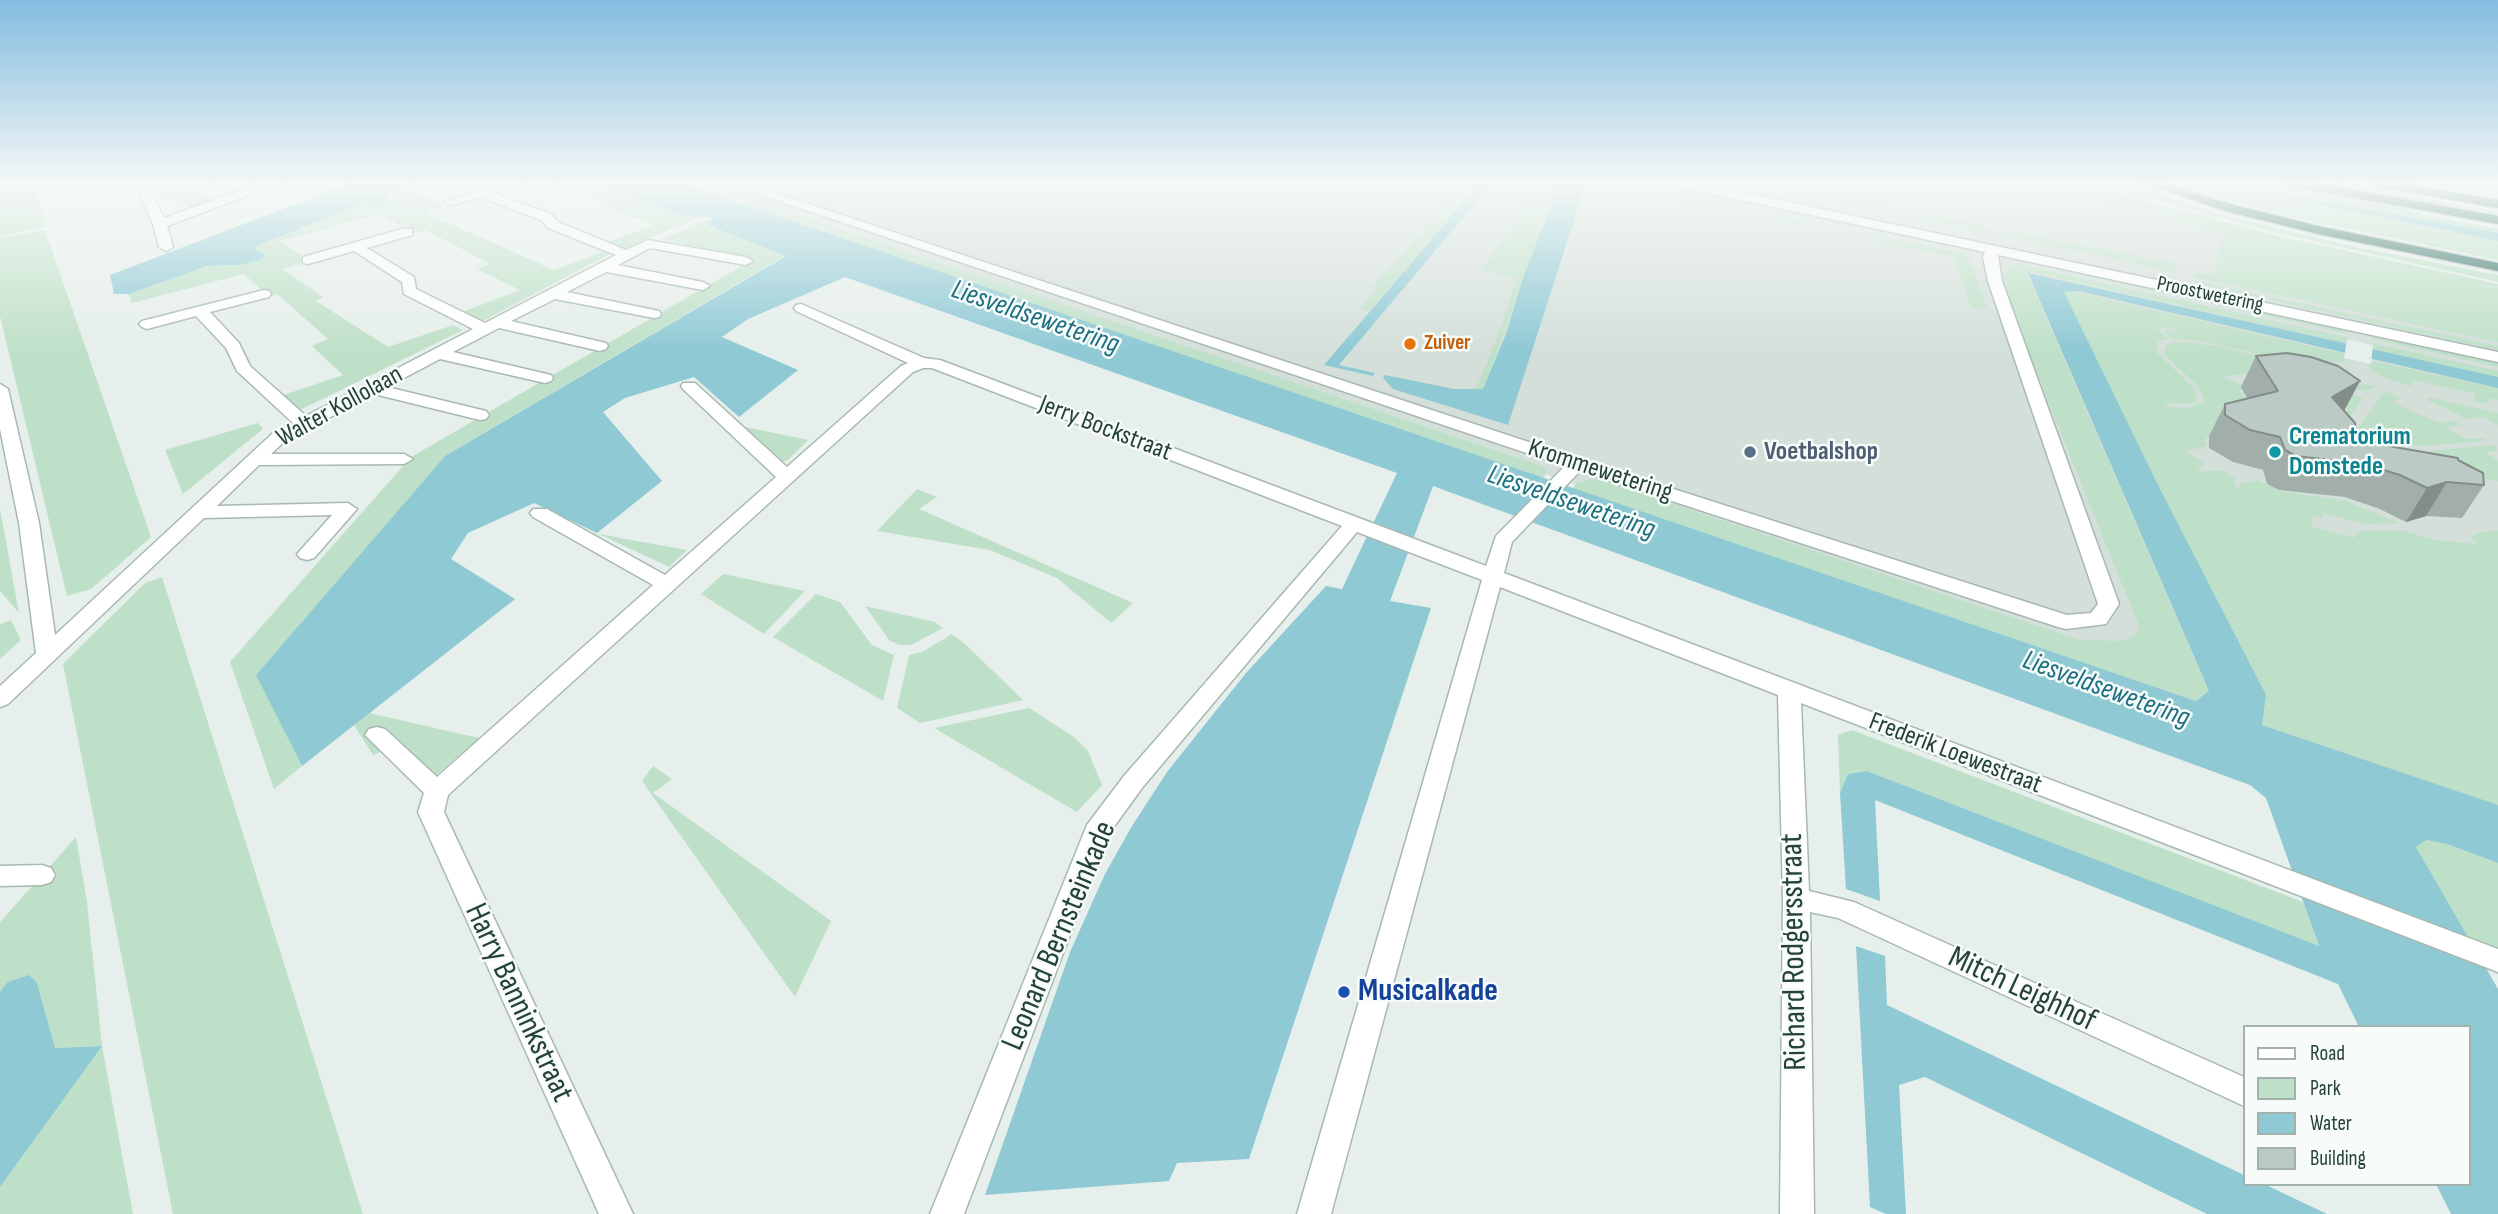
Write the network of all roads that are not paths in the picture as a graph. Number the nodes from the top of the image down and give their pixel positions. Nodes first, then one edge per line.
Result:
1 (164, 239) edge
2 (384, 239) edge
3 (587, 239) edge
4 (894, 239) edge
5 (1949, 239) edge
6 (2360, 239) edge
7 (166, 247) dead end
8 (355, 247) junction
9 (1994, 248) junction
10 (627, 255) junction
11 (308, 260) dead end
12 (746, 261) dead end
13 (604, 267) junction
14 (2498, 267) edge
15 (703, 286) dead end
16 (264, 294) dead end
17 (554, 294) junction
18 (801, 308) dead end
19 (200, 311) junction
20 (654, 314) dead end
21 (148, 324) dead end
22 (492, 326) junction
23 (600, 346) dead end
24 (439, 354) junction
25 (2498, 357) edge
26 (921, 363) junction
27 (545, 378) dead end
28 (689, 386) dead end
29 (371, 388) junction
30 (0, 389) edge
31 (480, 415) dead end
32 (304, 423) junction
33 (404, 459) dead end
34 (254, 460) junction
35 (1570, 471) junction
36 (786, 476) junction
37 (199, 512) junction
38 (540, 513) dead end
39 (1360, 528) junction
40 (1411, 546) joint
41 (307, 554) dead end
42 (1491, 577) junction
43 (668, 586) junction
44 (47, 654) junction
45 (1789, 690) junction
46 (0, 699) edge
47 (377, 735) dead end
48 (437, 791) junction
49 (42, 874) dead end
50 (0, 876) edge
51 (1796, 898) junction
52 (2498, 961) edge
53 (2242, 1092) edge
54 (1801, 1211) edge
55 (616, 1214) edge
56 (947, 1214) edge
57 (1314, 1214) edge

1 - 7 street
2 - 8 street
3 - 10 street
4 - 35 street, Krommewetering
5 - 9 street, Proostwetering
6 - 14 highway
8 - 11 street
8 - 22 street
9 - 25 street, Proostwetering
9 - 35 street, Krommewetering
10 - 12 street, Walter Kollolaan
10 - 13 street, Walter Kollolaan
13 - 15 street
13 - 17 street, Walter Kollolaan
16 - 19 street
17 - 20 street
17 - 22 street, Walter Kollolaan
18 - 26 street, Jerry Bockstraat
19 - 21 street
19 - 32 street
22 - 23 street
22 - 24 street, Walter Kollolaan
24 - 27 street
24 - 29 street, Walter Kollolaan
26 - 36 street
26 - 39 street, Jerry Bockstraat
28 - 36 street
29 - 31 street
29 - 32 street, Walter Kollolaan
30 - 44 street
32 - 34 street, Walter Kollolaan
33 - 34 street
34 - 37 street, Walter Kollolaan
35 - 42 street
36 - 43 street
37 - 41 street
37 - 44 street, Walter Kollolaan
38 - 43 street
39 - 40 street, Jerry Bockstraat
39 - 56 street, Leonard Bernsteinkade
40 - 42 street, Frederik Loewestraat
42 - 45 street, Frederik Loewestraat
42 - 57 street
43 - 48 street
44 - 46 street, Walter Kollolaan
45 - 51 street, Richard Rodgersstraat
45 - 52 street, Frederik Loewestraat
47 - 48 street
48 - 55 street, Harry Banninkstraat
49 - 50 street
51 - 53 street, Mitch Leighhof
51 - 54 street, Richard Rodgersstraat

